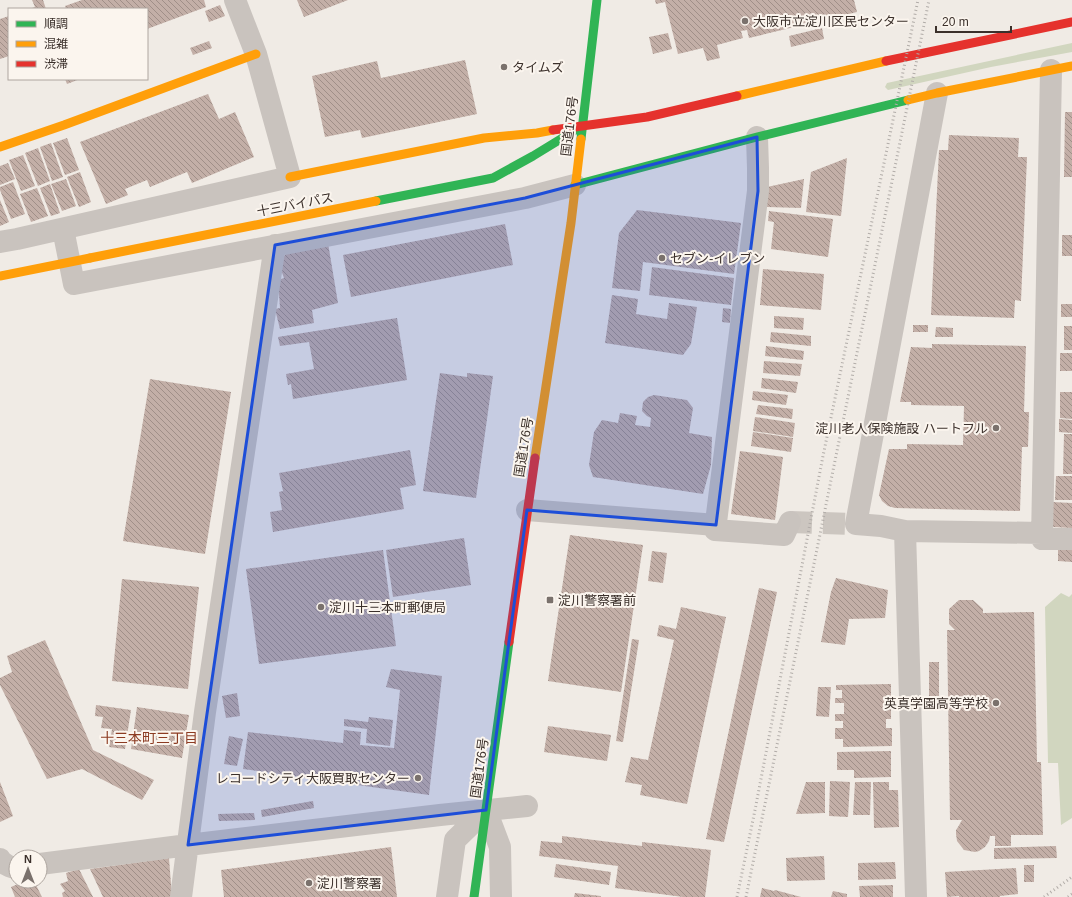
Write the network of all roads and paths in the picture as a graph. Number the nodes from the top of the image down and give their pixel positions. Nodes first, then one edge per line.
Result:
1 (235, 0) edge
2 (597, 0) edge
3 (1072, 22) edge
4 (256, 54) junction
5 (1072, 66) edge
6 (1050, 70) junction
7 (937, 93) junction
8 (582, 126) junction
9 (757, 137) junction
10 (0, 147) edge
11 (290, 177) junction
12 (575, 185) junction
13 (63, 229) junction
14 (0, 242) edge
15 (275, 245) junction
16 (0, 276) edge
17 (527, 510) junction
18 (790, 522) dead end
19 (716, 525) junction
20 (905, 531) junction
21 (1042, 533) junction
22 (1072, 539) edge
23 (527, 806) dead end
24 (486, 810) junction
25 (188, 845) junction
26 (0, 859) edge
27 (48, 863) edge
28 (8, 865) edge
29 (181, 897) edge
30 (447, 897) edge
31 (474, 897) edge
32 (501, 897) edge
33 (916, 897) edge

1 - 4 street
2 - 8 main road, 国道176号
3 - 8 main road
4 - 10 main road
4 - 11 street
5 - 6 main road
6 - 7 main road
6 - 21 street
7 - 9 main road
7 - 20 street
8 - 11 main road
8 - 12 main road, 国道176号
8 - 16 main road, 十三バイパス, bridge
9 - 12 main road
9 - 19 street
11 - 13 street
12 - 15 street
12 - 17 main road, 国道176号
13 - 14 street
13 - 15 street
15 - 25 street
17 - 19 street
17 - 24 main road, 国道176号
18 - 19 street
20 - 21 street
20 - 33 street
21 - 22 street
23 - 24 street
24 - 25 street
24 - 30 street
24 - 31 main road, 国道176号
24 - 32 street
25 - 27 street
25 - 29 street
26 - 28 street

